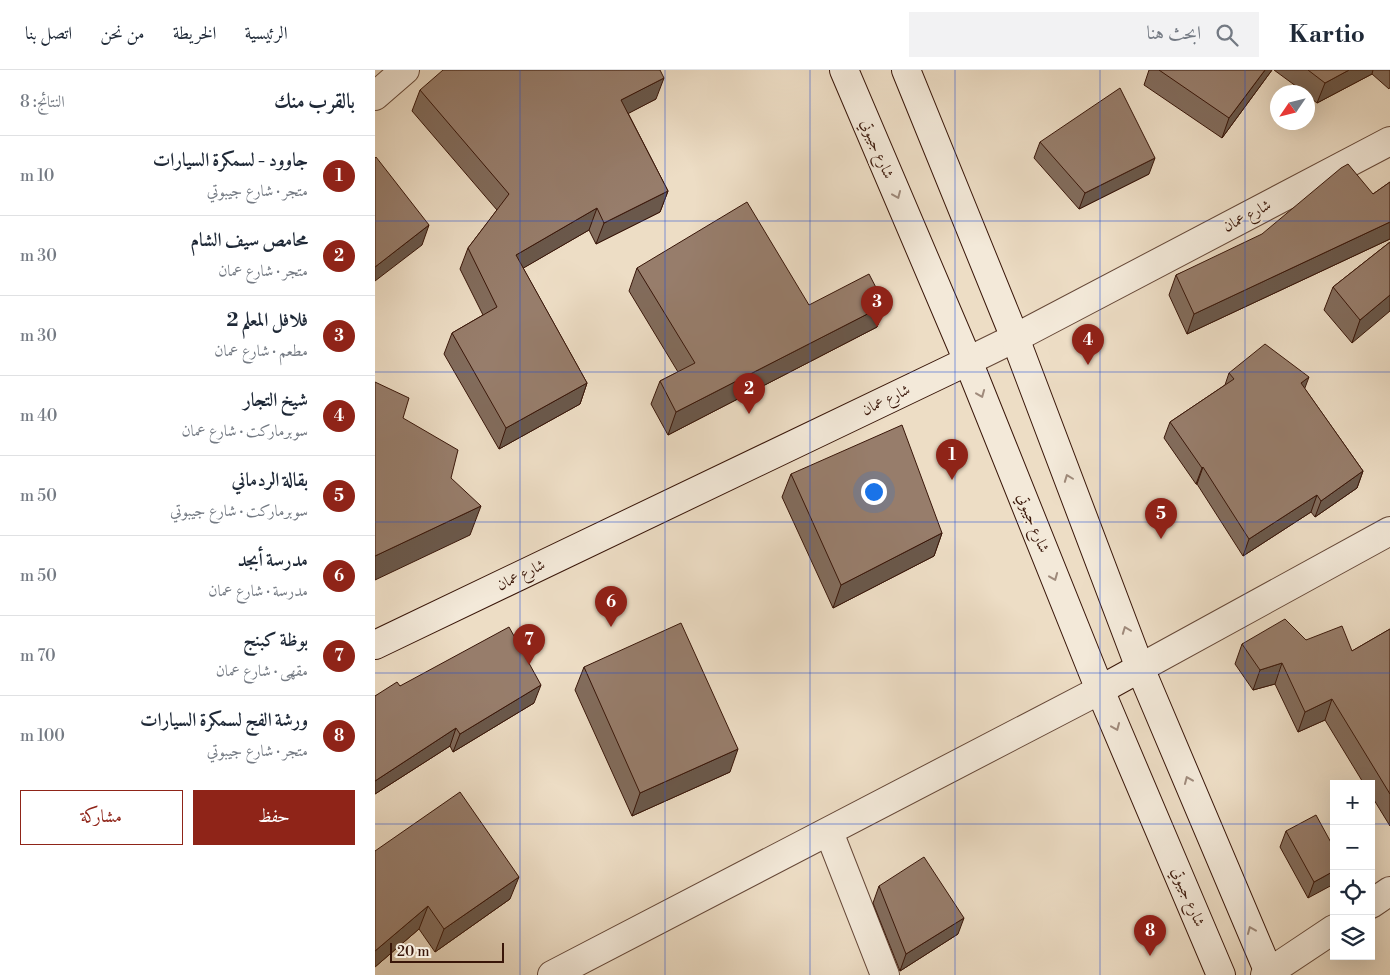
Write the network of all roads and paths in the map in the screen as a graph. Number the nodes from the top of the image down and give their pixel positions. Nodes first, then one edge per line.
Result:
1 (405, 70) edge
2 (844, 70) edge
3 (906, 70) edge
4 (375, 96) edge
5 (1390, 141) edge
6 (1015, 338) junction
7 (968, 361) junction
8 (1390, 531) edge
9 (375, 645) edge
10 (1140, 668) junction
11 (1100, 690) junction
12 (829, 832) junction
13 (1390, 891) edge
14 (1375, 901) edge
15 (1330, 932) edge
16 (1268, 974) edge
17 (552, 975) edge
18 (885, 975) edge
19 (1221, 975) edge

1 - 4 street
2 -> 7 street, شارع جيبوتي
3 - 6 street
5 - 6 street, شارع عمان
6 - 7 street, شارع عمان
10 -> 6 street
7 - 9 street, شارع عمان
7 -> 11 street, شارع جيبوتي
8 - 10 street
10 - 11 street
16 -> 10 street
11 - 12 street
11 -> 19 street, شارع جيبوتي
12 - 17 street
12 - 18 street
13 - 14 street
15 - 16 street

